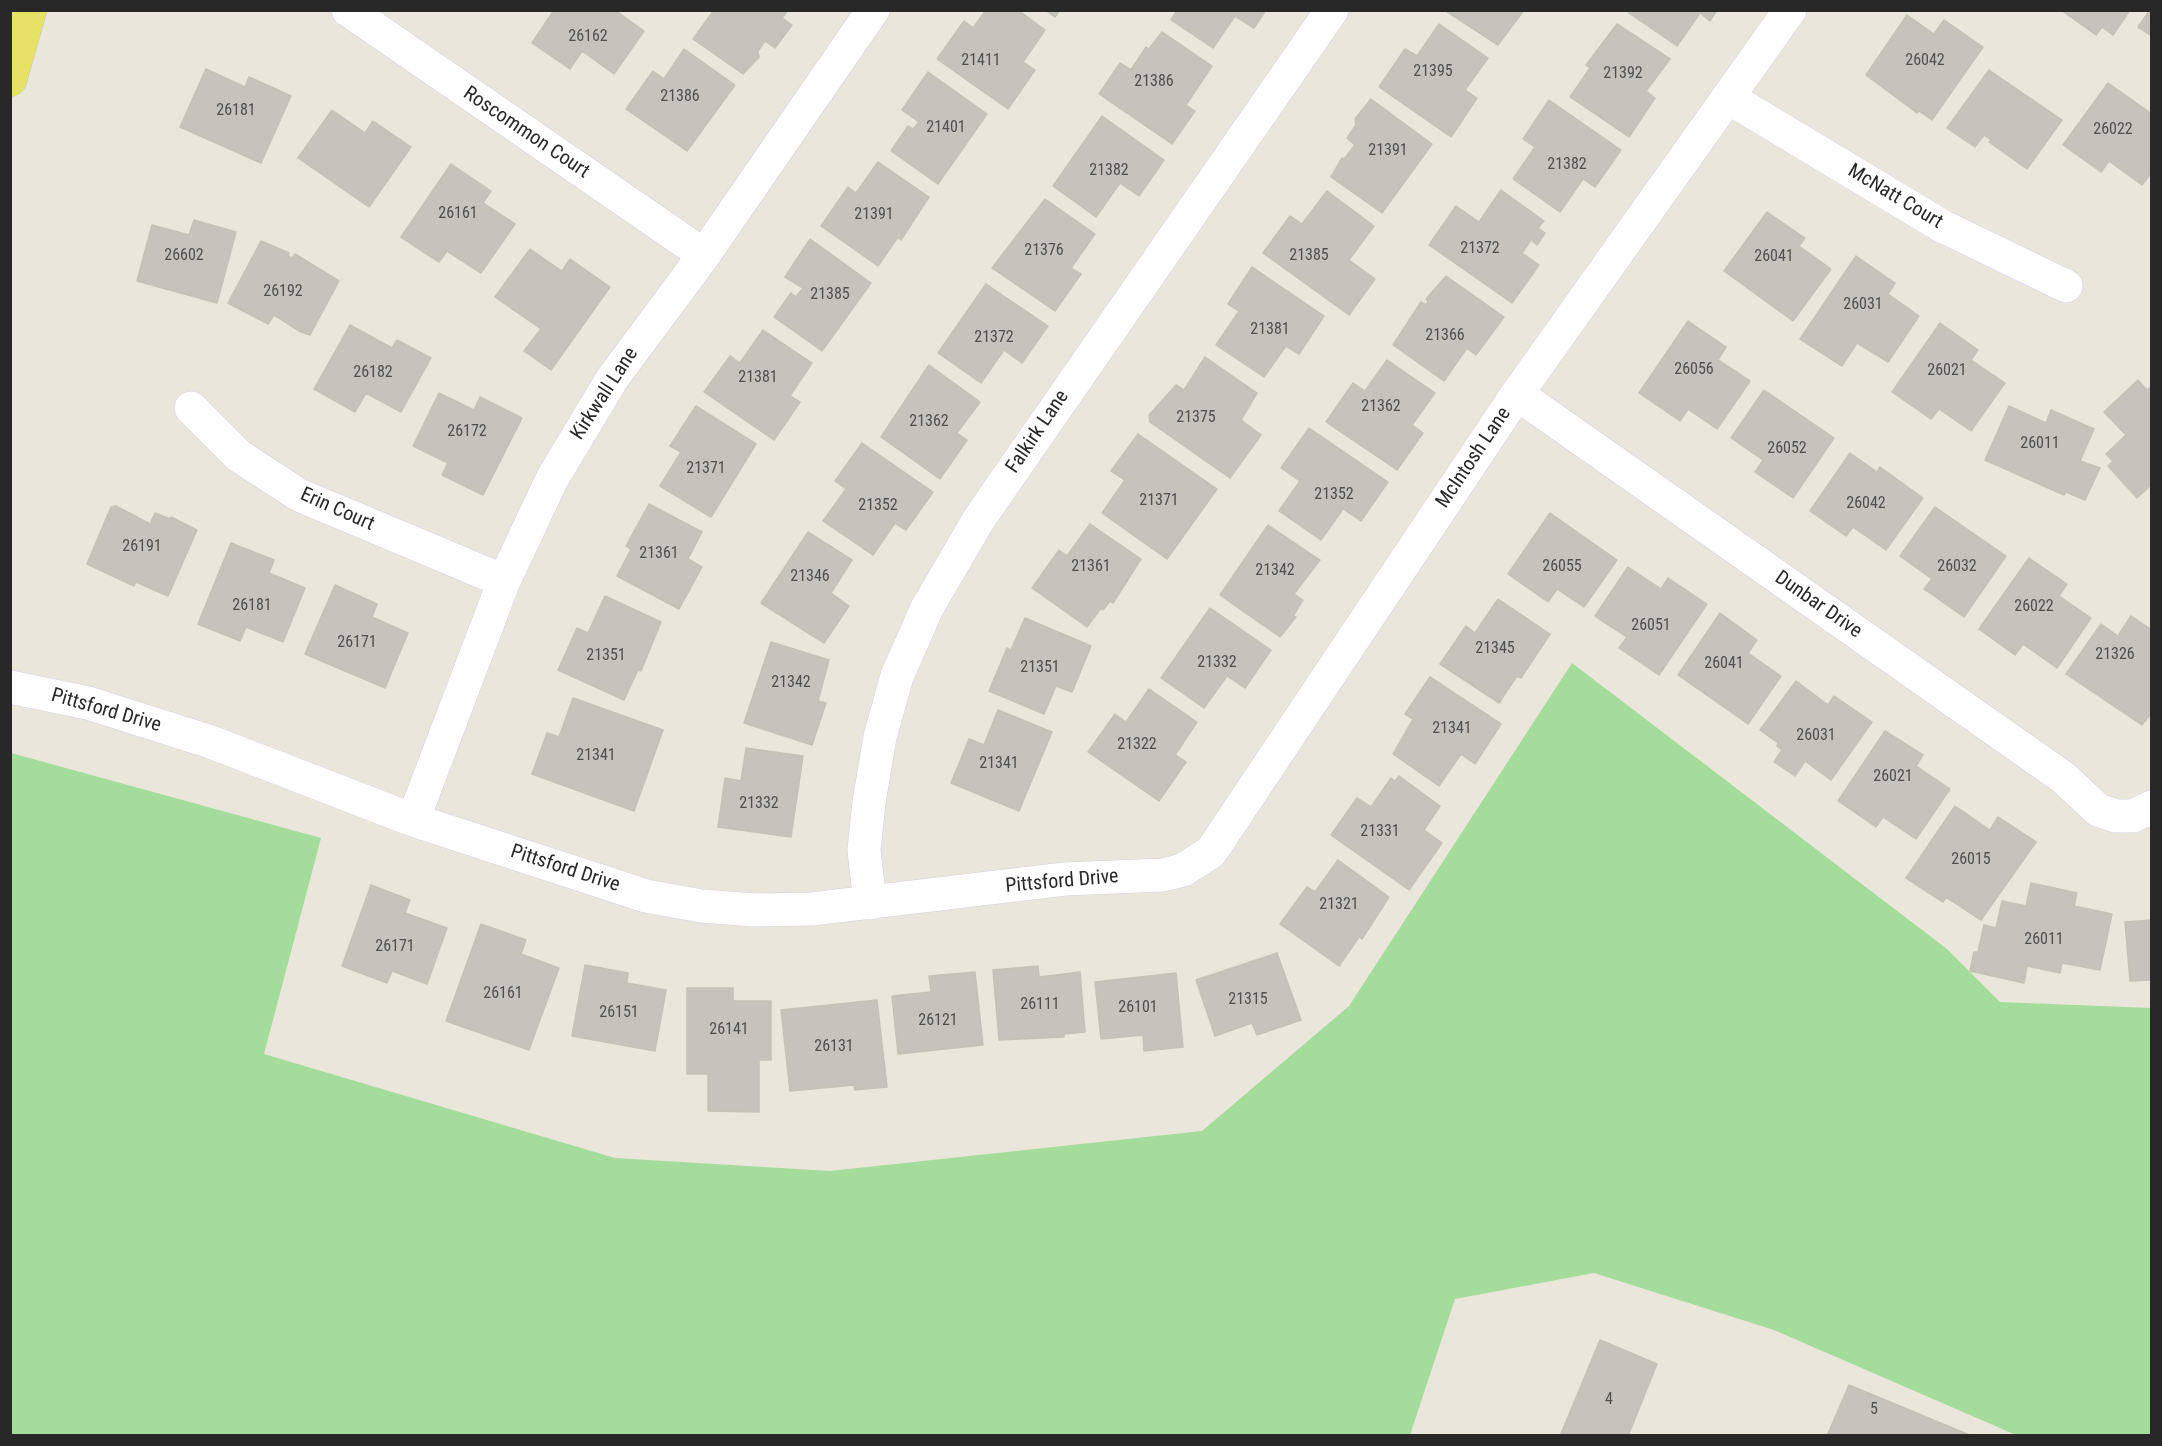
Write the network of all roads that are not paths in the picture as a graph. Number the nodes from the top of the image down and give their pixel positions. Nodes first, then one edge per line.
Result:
1 (30, 10) edge
2 (348, 10) edge
3 (873, 10) edge
4 (1332, 10) edge
5 (1790, 10) edge
6 (10, 80) edge
7 (1729, 98) junction
8 (704, 255) junction
9 (2066, 286) dead end
10 (1517, 394) junction
11 (191, 408) dead end
12 (504, 581) junction
13 (10, 687) edge
14 (2151, 807) edge
15 (413, 820) junction
16 (1143, 875) joint
17 (870, 903) junction

1 - 6 main road
2 - 8 street, Roscommon Court
3 - 8 street, Kirkwall Lane
4 - 17 street, Falkirk Lane
5 - 7 street, McIntosh Lane
7 - 9 street, McNatt Court
7 - 10 street, McIntosh Lane
8 - 12 street, Kirkwall Lane
10 - 14 street, Dunbar Drive
10 - 16 street, McIntosh Lane
11 - 12 street, Erin Court
12 - 15 street, Kirkwall Lane
13 - 15 street, Pittsford Drive
15 - 17 street, Pittsford Drive
16 - 17 street, Pittsford Drive

